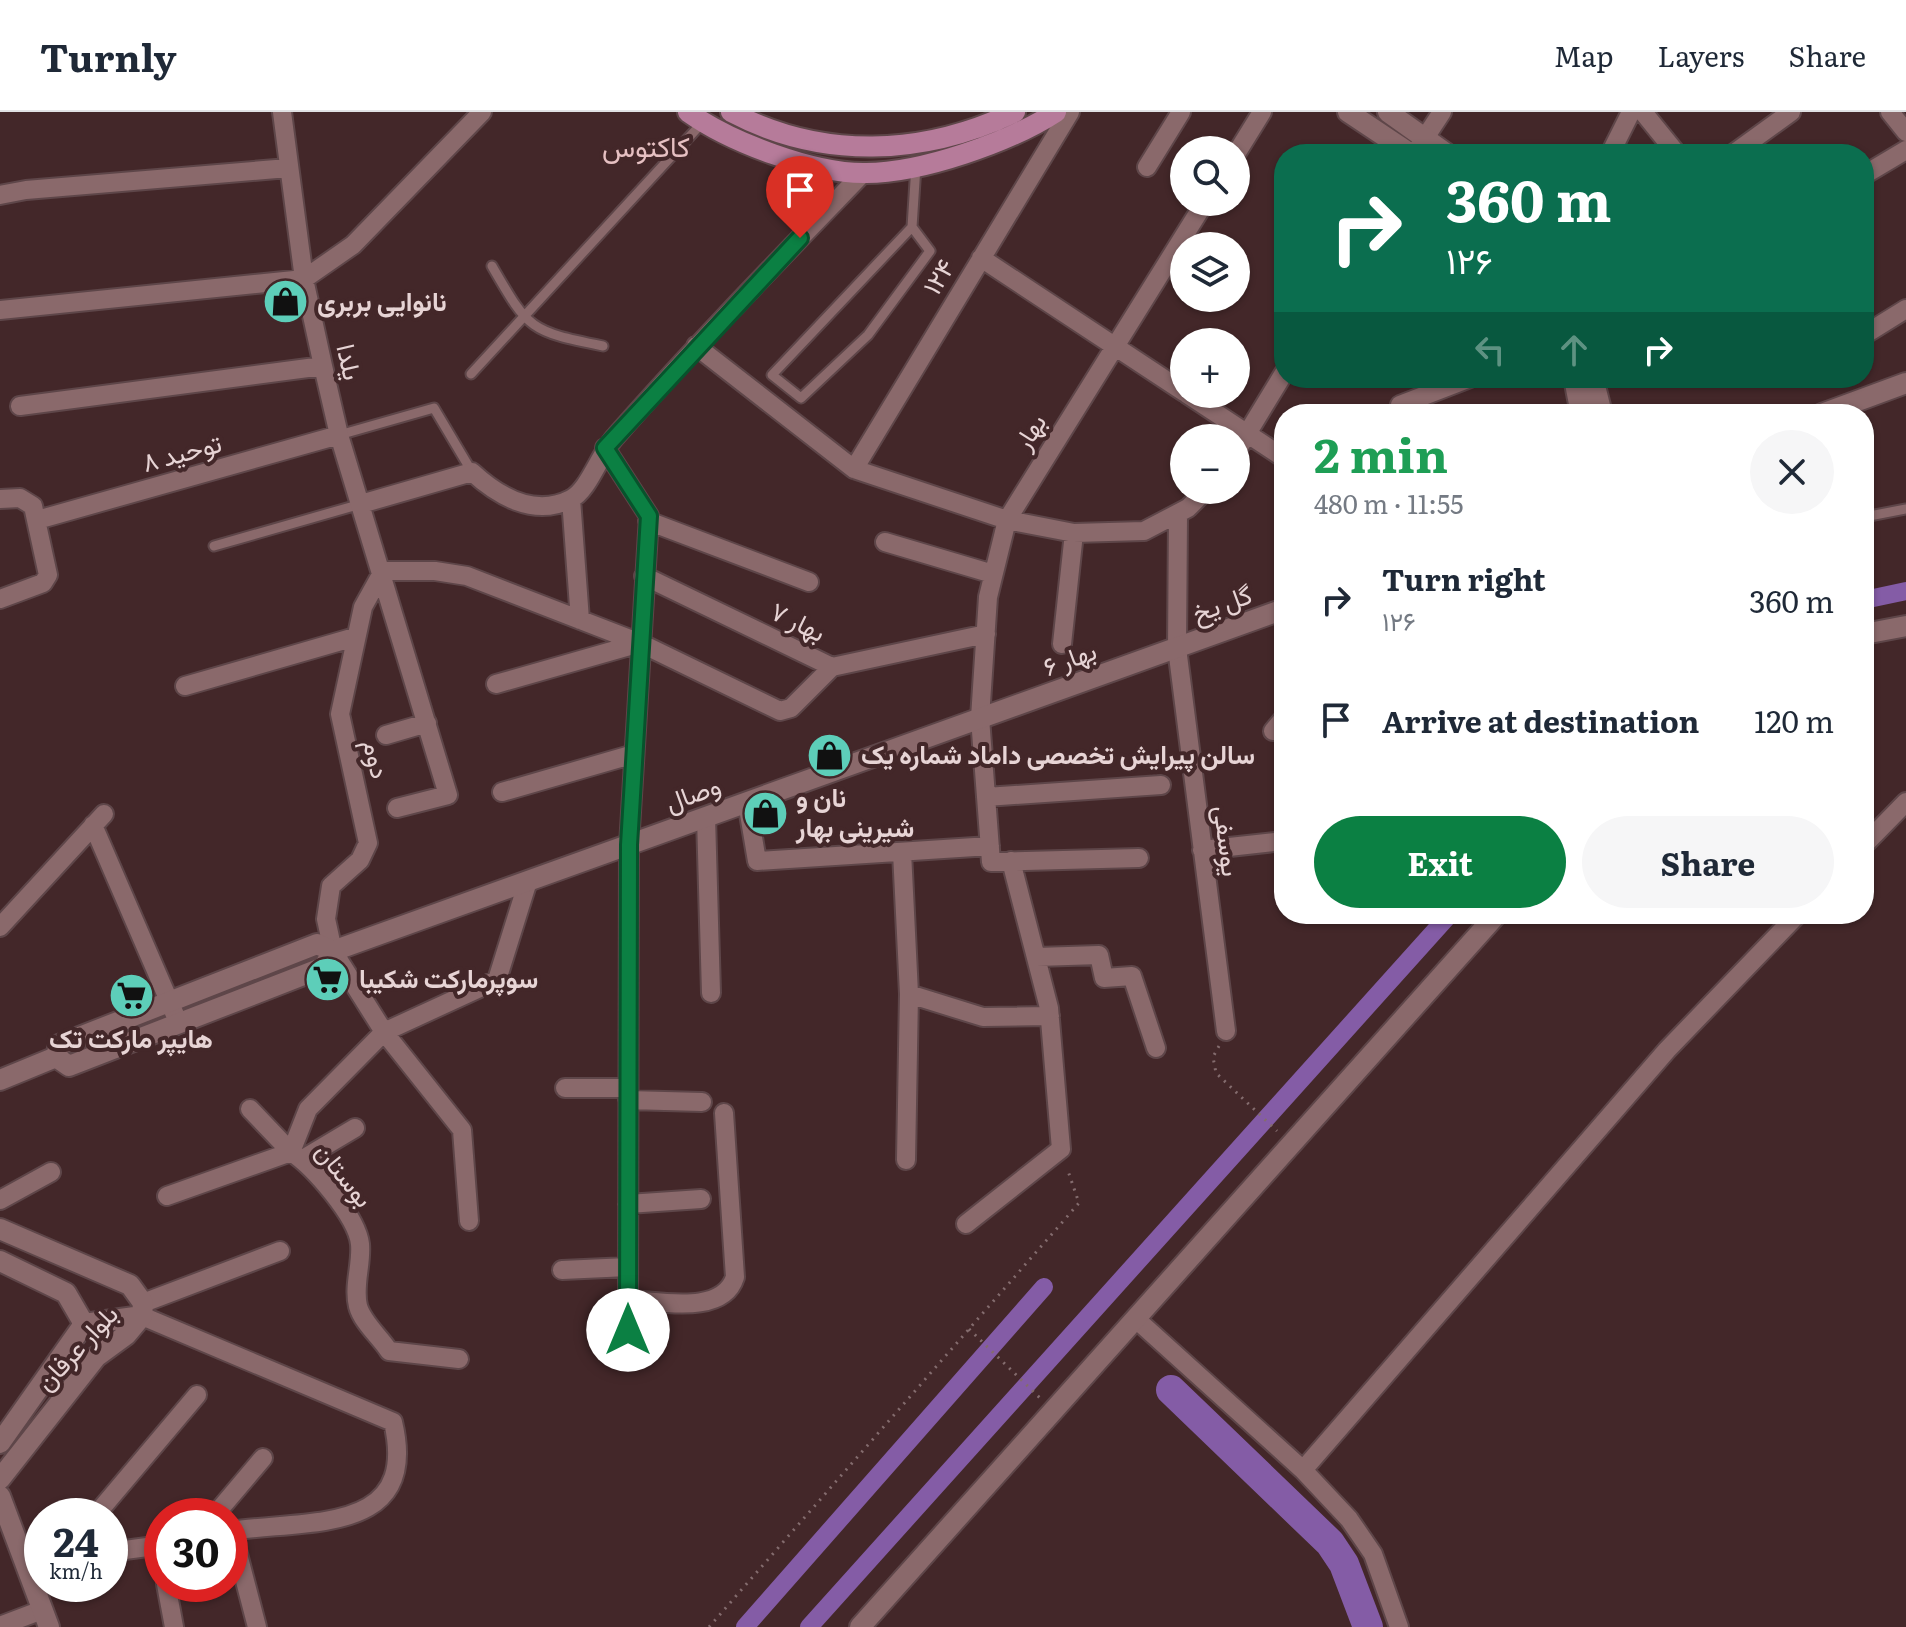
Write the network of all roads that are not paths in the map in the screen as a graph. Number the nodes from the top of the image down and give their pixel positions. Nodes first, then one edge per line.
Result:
1 (282, 112) edge
2 (482, 112) edge
3 (731, 112) edge
4 (1015, 112) edge
5 (1056, 112) edge
6 (1070, 112) edge
7 (1181, 112) edge
8 (1262, 112) edge
9 (1348, 112) edge
10 (1388, 112) edge
11 (1442, 112) edge
12 (1631, 112) edge
13 (1643, 112) edge
14 (1791, 112) edge
15 (1890, 112) edge
16 (696, 117) edge
17 (1906, 132) edge
18 (1247, 136) edge
19 (1409, 144) edge
20 (1414, 144) edge
21 (1420, 144) edge
22 (1615, 144) edge
23 (1669, 144) edge
24 (1747, 144) edge
25 (1906, 150) edge
26 (916, 166) junction
27 (1147, 167) dead end
28 (288, 168) junction
29 (1874, 169) edge
30 (862, 174) junction
31 (0, 195) edge
32 (1196, 216) edge
33 (912, 227) junction
34 (981, 258) junction
35 (492, 266) dead end
36 (304, 279) junction
37 (1906, 309) edge
38 (0, 310) edge
39 (523, 319) junction
40 (1874, 329) edge
41 (603, 346) dead end
42 (696, 346) junction
43 (1114, 346) junction
44 (323, 366) junction
45 (471, 374) dead end
46 (1170, 383) edge
47 (1906, 383) edge
48 (1275, 388) edge
49 (1444, 388) edge
50 (1403, 404) edge
51 (1849, 404) edge
52 (20, 406) dead end
53 (1209, 408) edge
54 (1233, 424) edge
55 (1250, 431) edge
56 (339, 435) junction
57 (1250, 435) edge
58 (605, 448) junction
59 (1274, 451) edge
60 (854, 469) junction
61 (472, 472) junction
62 (0, 499) edge
63 (571, 499) junction
64 (361, 504) junction
65 (1190, 504) edge
66 (1906, 509) edge
67 (1178, 514) junction
68 (1874, 515) edge
69 (37, 520) junction
70 (1007, 520) junction
71 (648, 521) junction
72 (1074, 533) junction
73 (885, 542) dead end
74 (214, 546) dead end
75 (383, 571) junction
76 (993, 574) junction
77 (644, 576) junction
78 (809, 582) dead end
79 (0, 599) edge
80 (1274, 613) edge
81 (580, 620) junction
82 (1906, 626) edge
83 (1874, 632) edge
84 (986, 634) junction
85 (355, 637) junction
86 (640, 643) junction
87 (1062, 644) dead end
88 (1177, 648) junction
89 (832, 667) junction
90 (496, 684) dead end
91 (185, 686) dead end
92 (980, 718) junction
93 (427, 723) junction
94 (386, 735) dead end
95 (634, 754) junction
96 (1161, 785) dead end
97 (502, 792) dead end
98 (986, 797) junction
99 (747, 802) junction
100 (397, 808) dead end
101 (1903, 811) edge
102 (706, 817) junction
103 (1874, 836) edge
104 (1274, 842) edge
105 (629, 845) junction
106 (1202, 850) junction
107 (902, 852) junction
108 (990, 854) junction
109 (1139, 858) dead end
110 (1011, 861) junction
111 (528, 881) junction
112 (1488, 924) edge
113 (1788, 924) edge
114 (0, 927) edge
115 (333, 951) junction
116 (1037, 957) junction
117 (711, 993) dead end
118 (909, 994) junction
119 (169, 1001) junction
120 (1050, 1016) junction
121 (179, 1024) junction
122 (1226, 1031) road end
123 (384, 1032) junction
124 (1156, 1048) dead end
125 (56, 1057) junction
126 (0, 1080) edge
127 (565, 1088) dead end
128 (628, 1094) junction
129 (702, 1102) dead end
130 (250, 1109) dead end
131 (724, 1113) dead end
132 (355, 1128) dead end
133 (297, 1155) junction
134 (906, 1160) dead end
135 (51, 1172) dead end
136 (167, 1196) dead end
137 (701, 1199) dead end
138 (0, 1200) edge
139 (628, 1204) junction
140 (469, 1221) dead end
141 (966, 1224) dead end
142 (0, 1229) edge
143 (280, 1251) dead end
144 (0, 1261) edge
145 (628, 1267) junction
146 (562, 1270) dead end
147 (628, 1300) junction
148 (142, 1310) junction
149 (1136, 1319) junction
150 (84, 1324) junction
151 (628, 1330) dead end
152 (459, 1359) dead end
153 (197, 1395) dead end
154 (0, 1443) edge
155 (263, 1458) dead end
156 (1303, 1470) junction
157 (0, 1479) edge
158 (0, 1496) edge
159 (110, 1498) edge
160 (229, 1498) edge
161 (248, 1529) edge
162 (24, 1544) edge
163 (248, 1594) edge
164 (169, 1602) edge
165 (46, 1618) edge
166 (0, 1626) edge
167 (174, 1627) edge
168 (257, 1627) edge
169 (860, 1627) edge
170 (1399, 1627) edge

1 - 28 street, یلدا
2 - 36 street
3 - 4 main road
5 - 26 main road
6 - 34 street, ۱۲۴
7 - 27 street
8 - 18 street
9 - 19 main road
10 - 20 main road
11 - 21 street
12 - 22 street
13 - 23 street
14 - 24 street
15 - 17 street
16 - 30 main road
16 - 39 lane
25 - 29 street
26 - 30 main road
26 - 33 lane
28 - 31 street
28 - 36 street, یلدا
30 - 42 street
32 - 43 street, بهار
33 - 33 lane
34 - 43 street
34 - 60 street, ۱۲۴
35 - 39 lane
36 - 38 street
36 - 44 street, یلدا
37 - 40 street
39 - 41 lane
39 - 45 lane
42 - 58 street
42 - 60 street
43 - 46 street
43 - 70 street, بهار
44 - 52 street
44 - 56 street, یلدا
47 - 51 main road
48 - 55 street
49 - 50 street
53 - 54 street
56 - 61 lane
56 - 64 street, یلدا
56 - 69 street, توحید ۸
57 - 59 street
58 - 63 street
58 - 71 street
60 - 70 street
61 - 63 street
61 - 64 street
62 - 69 street
63 - 81 street
64 - 74 lane
64 - 75 street, یلدا
65 - 67 street
66 - 68 lane
67 - 72 street
67 - 88 street, یوسفی
69 - 79 street
70 - 72 street
70 - 76 street, بهار
71 - 77 street
71 - 78 street
72 - 87 street
73 - 76 street
75 - 81 street
75 - 85 street, دوم
75 - 93 street, یلدا
76 - 84 street, بهار
77 - 86 street
77 - 89 street, بهار ۷
80 - 88 main road, گل یخ
81 - 86 street
82 - 83 main road
84 - 89 street, بهار ۷
84 - 92 street, بهار
85 - 91 street
85 - 115 street, دوم
86 - 89 street
86 - 90 street
86 - 95 street
88 - 92 main road, بهار ۶
88 - 106 street, یوسفی
92 - 98 street, بهار
92 - 99 main road, وصال
93 - 94 street
93 - 100 street, یلدا
95 - 97 street
95 - 105 street
96 - 98 street
98 - 108 street, بهار
99 - 102 main road, وصال
99 - 107 street
101 - 103 street
102 - 105 main road, وصال
102 - 117 street
104 - 106 street
105 - 111 main road, وصال
105 - 128 street
106 - 122 street, یوسفی
107 - 108 street
107 - 118 street
108 - 110 street
109 - 110 street
110 - 116 street
111 - 115 main road, وصال
111 - 123 street
112 - 149 main road
113 - 156 street
114 - 119 street
115 - 119 main road, وصال
115 - 121 main road, وصال
115 - 123 street
116 - 120 street
116 - 124 street
118 - 120 street
118 - 134 street
119 - 121 street
119 - 125 main road, وصال
120 - 141 street
121 - 125 main road, وصال
123 - 133 street, بوستان
123 - 140 street
125 - 126 main road, وصال
127 - 128 street
128 - 129 street
128 - 139 street
130 - 133 street
131 - 147 street
132 - 133 street
133 - 136 street
133 - 152 street, بوستان
135 - 138 street
137 - 139 street
139 - 145 street
142 - 148 main road, بلوار عرفان
143 - 148 street
144 - 150 main road, بلوار عرفان
145 - 146 street
145 - 147 street
147 - 151 street
148 - 150 main road
148 - 157 main road, بلوار عرفان
148 - 161 street
149 - 156 street
149 - 169 main road
150 - 154 main road, بلوار عرفان
153 - 159 street
155 - 160 street
156 - 170 street
158 - 162 main road
163 - 168 street
164 - 167 street
165 - 166 street

